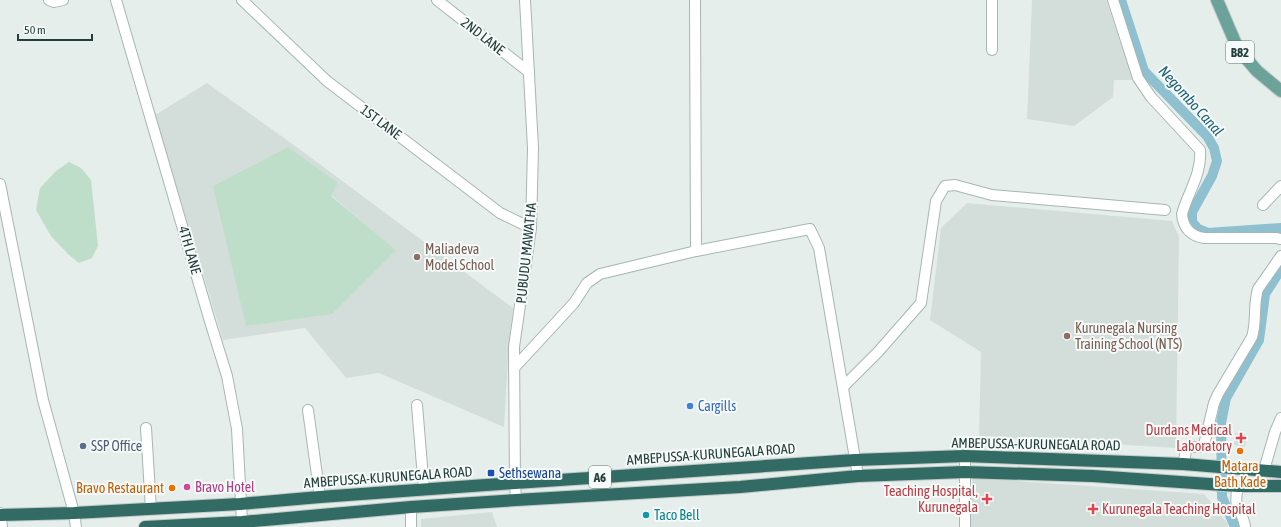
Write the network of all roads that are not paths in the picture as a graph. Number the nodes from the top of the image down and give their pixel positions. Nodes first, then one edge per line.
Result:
1 (49, 0) edge
2 (63, 0) edge
3 (116, 0) edge
4 (242, 0) edge
5 (437, 0) edge
6 (525, 0) edge
7 (695, 0) edge
8 (992, 0) edge
9 (1113, 0) edge
10 (1217, 0) edge
11 (992, 50) dead end
12 (529, 72) junction
13 (1281, 91) edge
14 (0, 184) edge
15 (1281, 186) edge
16 (1263, 205) dead end
17 (1165, 210) dead end
18 (531, 228) junction
19 (1281, 239) edge
20 (696, 251) junction
21 (1281, 256) edge
22 (514, 368) junction
23 (843, 388) junction
24 (417, 405) dead end
25 (308, 410) dead end
26 (1281, 418) edge
27 (146, 428) dead end
28 (965, 456) junction
29 (855, 460) junction
30 (1183, 464) junction
31 (1264, 470) junction
32 (964, 472) junction
33 (1281, 472) edge
34 (858, 476) junction
35 (515, 483) junction
36 (1238, 486) junction
37 (1281, 486) edge
38 (424, 490) junction
39 (320, 497) junction
40 (516, 500) junction
41 (240, 504) junction
42 (411, 507) junction
43 (151, 509) junction
44 (74, 513) junction
45 (0, 514) edge
46 (242, 522) junction
47 (2, 527) edge
48 (76, 527) edge
49 (145, 527) edge
50 (411, 527) edge
51 (965, 527) edge
52 (1245, 527) edge

1 - 2 street
3 - 41 street, 4TH LANE
4 - 18 street, 1ST LANE
5 - 12 street, 2ND LANE
6 - 12 street, PUBUDU MAWATHA
7 - 20 street
8 - 11 street
9 - 19 street
10 - 13 main road, B82
12 - 18 street, PUBUDU MAWATHA
14 - 44 street
15 - 16 street
17 - 23 street
18 - 22 street, PUBUDU MAWATHA
20 - 22 street
20 - 23 street
21 - 30 street
22 - 35 street, PUBUDU MAWATHA
23 - 29 street
24 - 38 street
25 - 39 street
26 - 31 street
27 - 43 street
28 - 29 highway, AMBEPUSSA-KURUNEGALA ROAD / A6
28 - 30 highway, AMBEPUSSA-KURUNEGALA ROAD / A6
28 - 32 street
29 - 34 street
29 - 35 highway, AMBEPUSSA-KURUNEGALA ROAD / A6
30 - 31 highway, AMBEPUSSA-KURUNEGALA ROAD / A6
31 - 33 highway, AMBEPUSSA-KURUNEGALA ROAD / A6
32 - 34 highway, A6
32 - 36 highway, A6
32 - 51 street
34 - 40 highway, A6
35 - 38 highway, AMBEPUSSA-KURUNEGALA ROAD / A6
35 - 40 street, PUBUDU MAWATHA
36 - 37 highway, A6
36 - 52 street
38 - 39 highway, AMBEPUSSA-KURUNEGALA ROAD / A6
39 - 41 highway, AMBEPUSSA-KURUNEGALA ROAD / A6
40 - 42 highway, A6
41 - 43 highway, AMBEPUSSA-KURUNEGALA ROAD / A6
41 - 46 street, 4TH LANE
42 - 46 highway, A6
42 - 50 street
43 - 44 highway, AMBEPUSSA-KURUNEGALA ROAD / A6
44 - 45 highway, AMBEPUSSA-KURUNEGALA ROAD / A6
44 - 48 street
45 - 47 street
46 - 49 highway, A6

